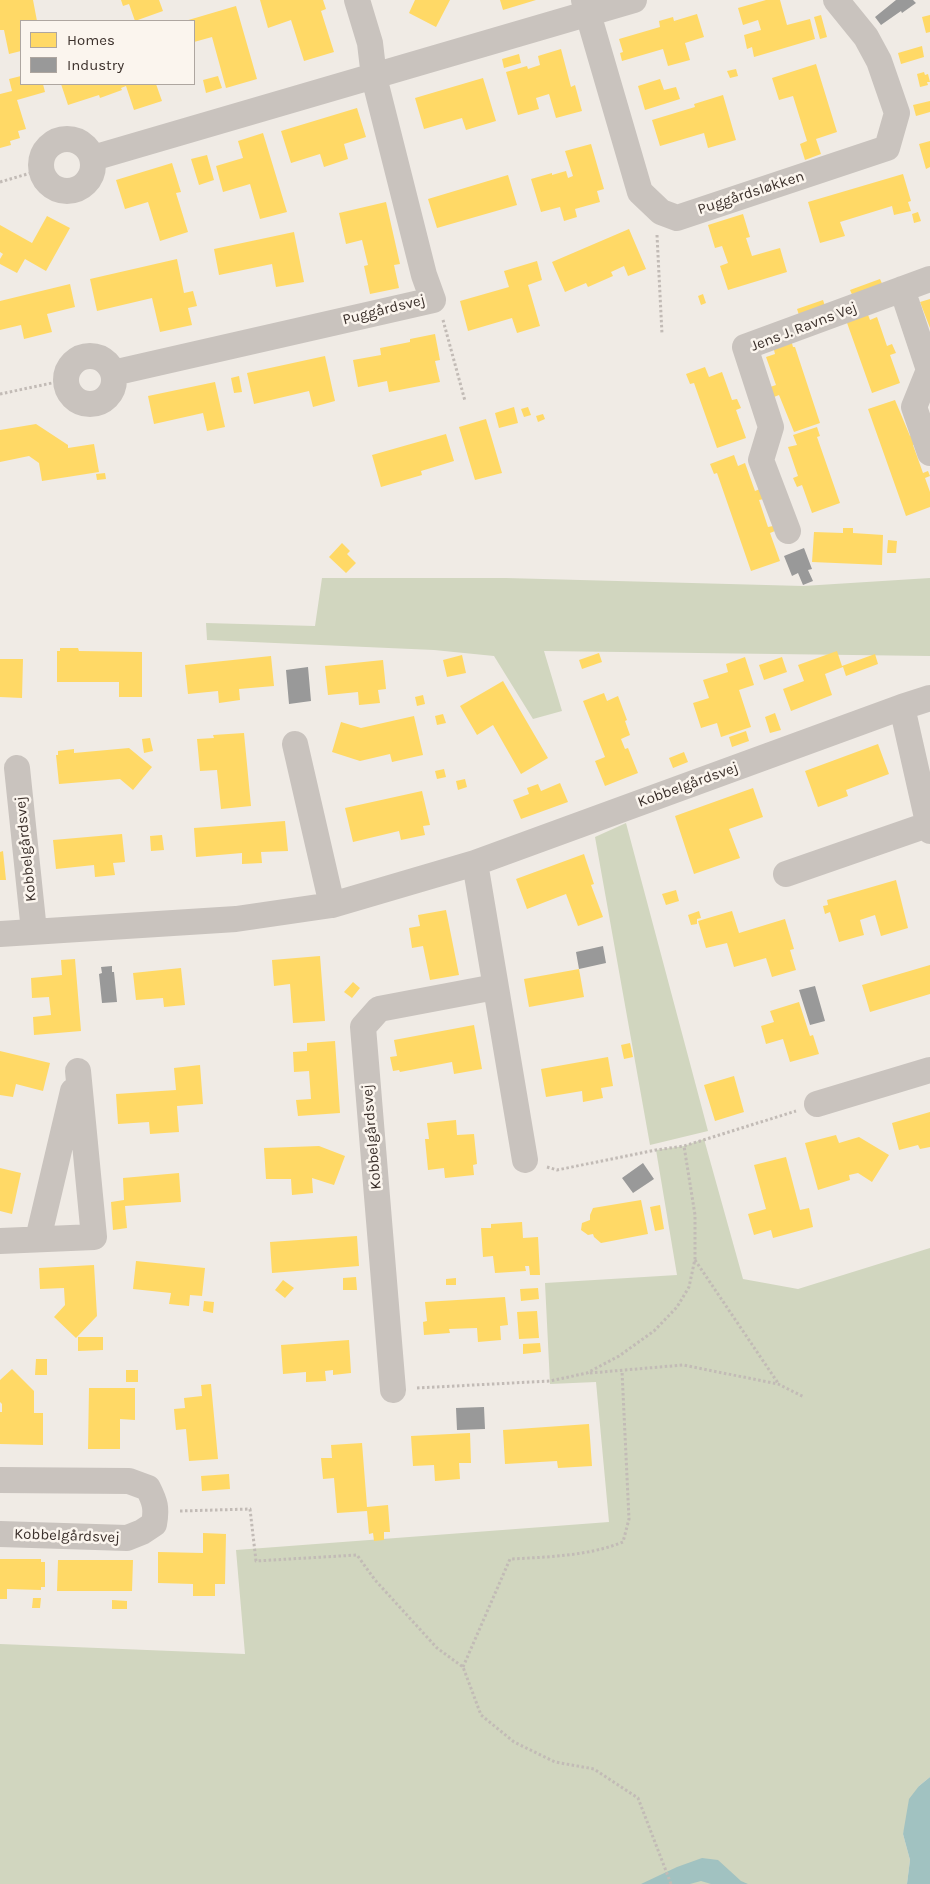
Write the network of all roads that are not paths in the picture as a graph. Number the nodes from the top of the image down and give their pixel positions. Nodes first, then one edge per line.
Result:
1 (357, 0) edge
2 (634, 0) edge
3 (836, 0) edge
4 (586, 7) edge
5 (374, 77) junction
6 (93, 158) junction
7 (930, 279) edge
8 (902, 289) junction
9 (113, 373) junction
10 (930, 452) edge
11 (788, 531) dead end
12 (930, 698) edge
13 (902, 707) junction
14 (295, 744) dead end
15 (17, 768) dead end
16 (930, 826) edge
17 (475, 863) junction
18 (786, 874) dead end
19 (332, 905) junction
20 (34, 931) junction
21 (0, 934) edge
22 (495, 987) junction
23 (930, 1070) edge
24 (817, 1104) road end
25 (525, 1160) road end
26 (38, 1239) junction
27 (0, 1241) edge
28 (394, 1390) road end
29 (0, 1480) edge
30 (0, 1534) edge

1 - 5 street, Puggårdsvej
2 - 4 street
3 - 4 street, Puggårdsløkken
4 - 5 street
5 - 6 street
5 - 9 street, Puggårdsvej
6 - 6 street
7 - 8 street, Jens J. Ravns Vej
8 - 10 street
8 - 11 street, Jens J. Ravns Vej
9 - 9 street
12 - 13 street, Kobbelgårdsvej
13 - 16 street
13 - 17 street, Kobbelgårdsvej
14 - 19 street
15 - 20 street, Kobbelgårdsvej
16 - 18 street
17 - 19 street, Kobbelgårdsvej
17 - 22 street
19 - 20 street, Kobbelgårdsvej
20 - 21 street, Kobbelgårdsvej
22 - 25 street
22 - 28 street, Kobbelgårdsvej
23 - 24 street
26 - 26 street
26 - 27 street
29 - 30 street, Kobbelgårdsvej

